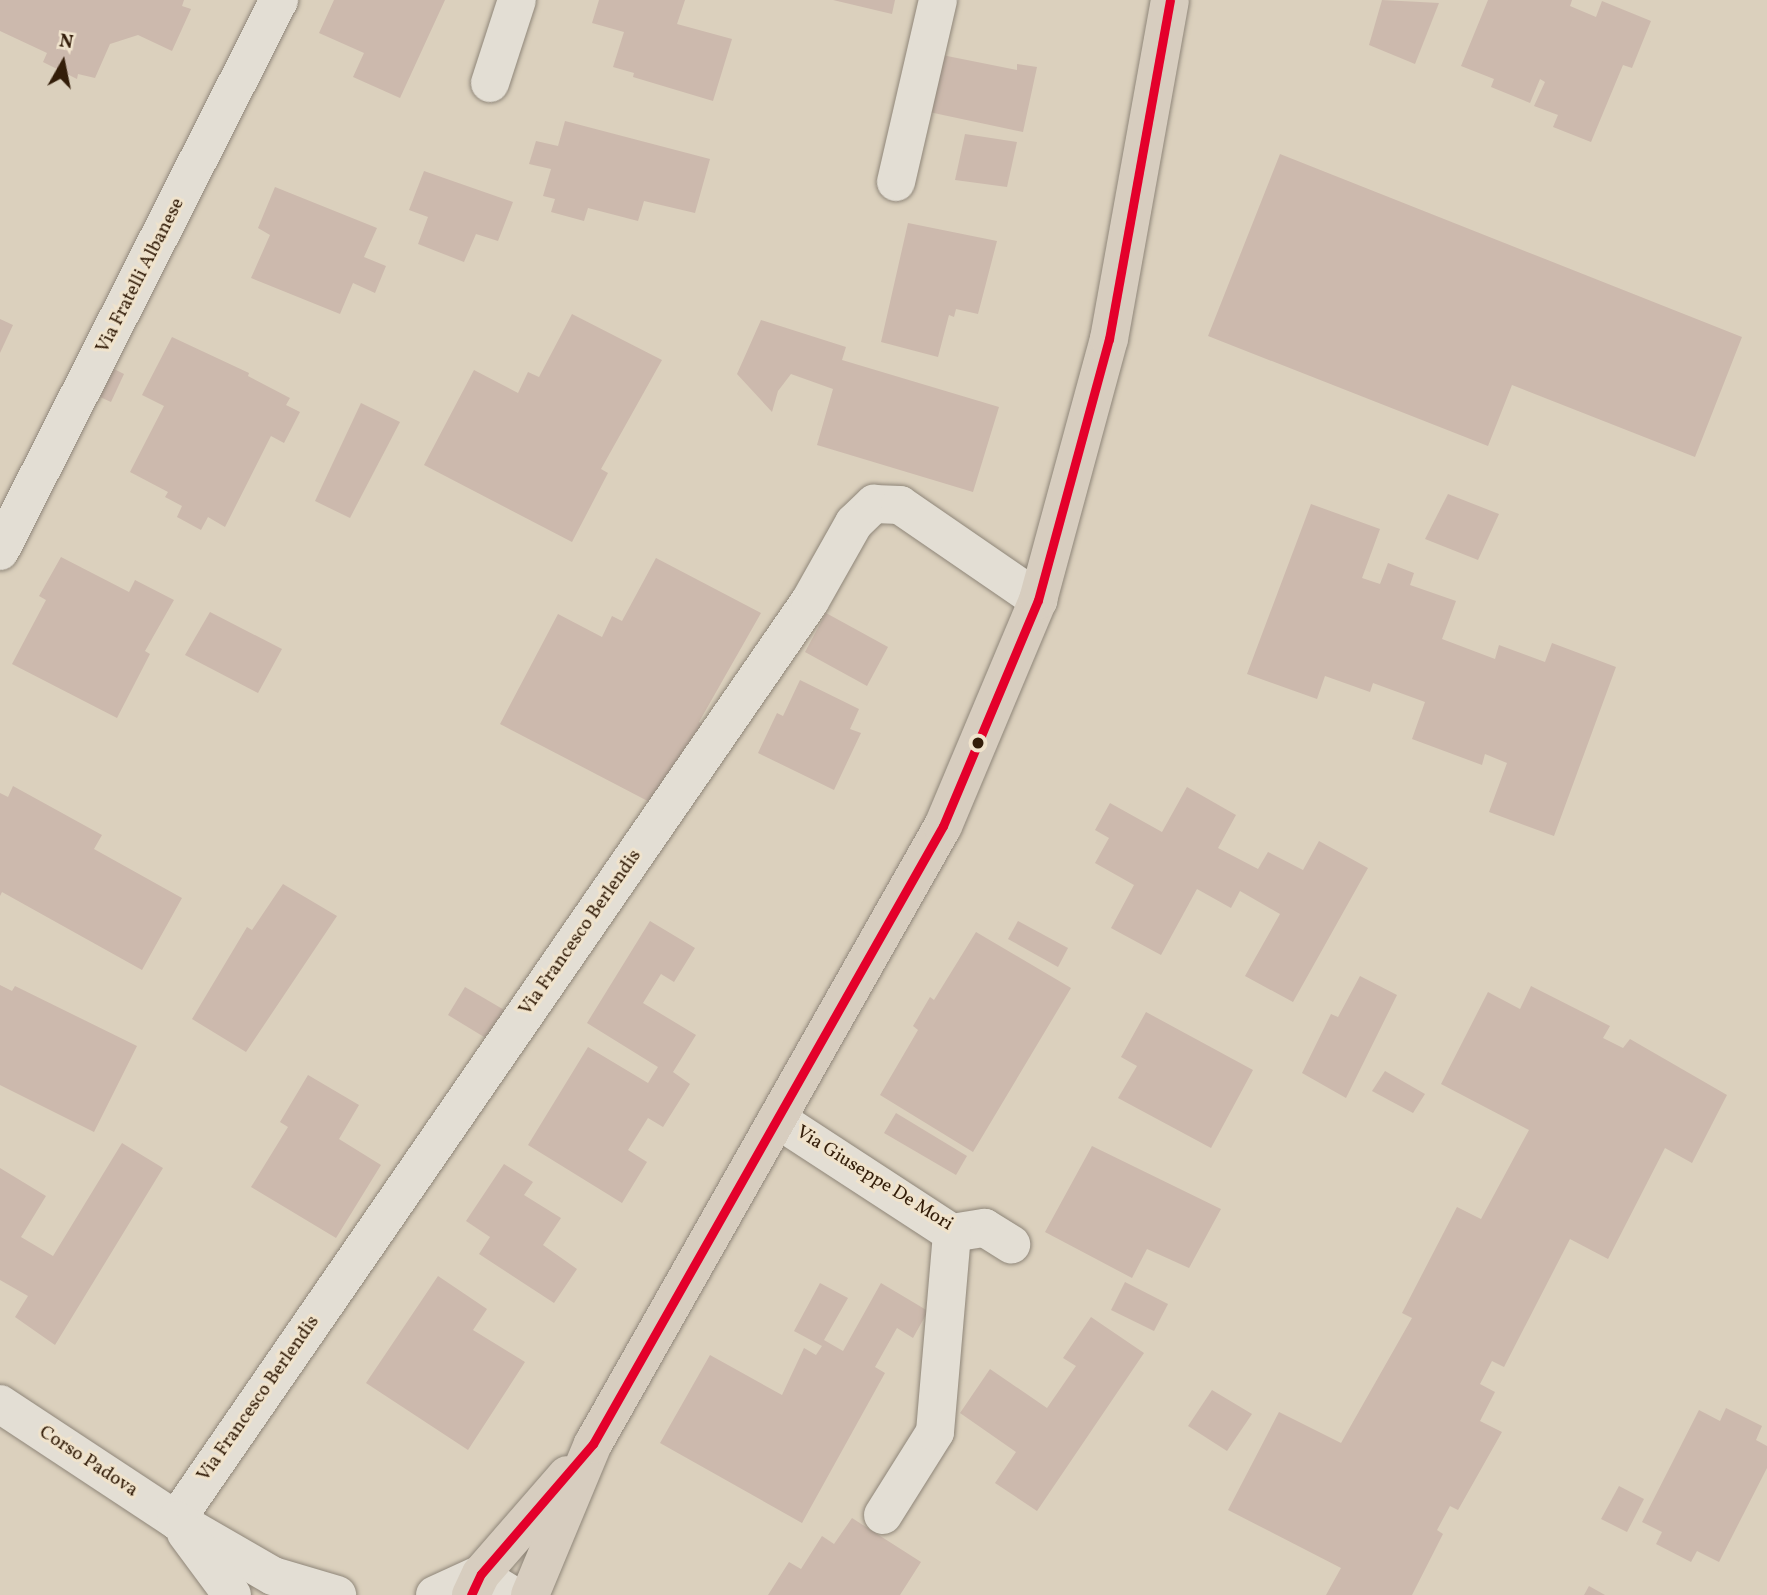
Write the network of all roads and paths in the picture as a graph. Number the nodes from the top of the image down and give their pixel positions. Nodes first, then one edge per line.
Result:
1 (279, 0) edge
2 (517, 0) edge
3 (937, 0) edge
4 (1170, 0) edge
5 (490, 83) dead end
6 (896, 182) dead end
7 (0, 551) edge
8 (1038, 600) junction
9 (777, 1119) junction
10 (952, 1233) junction
11 (1010, 1244) dead end
12 (0, 1404) edge
13 (593, 1444) junction
14 (883, 1515) dead end
15 (176, 1520) junction
16 (476, 1584) edge
17 (232, 1595) edge
18 (337, 1595) edge
19 (435, 1595) edge
20 (514, 1595) edge
21 (530, 1595) edge

1 - 7 street, Via Fratelli Albanese
2 - 5 street
3 - 6 street
4 - 8 main road
8 - 9 main road
8 - 15 street, Via Francesco Berlendis
9 - 10 street, Via Giuseppe De Mori
9 - 13 main road
10 - 11 street, Via Giuseppe De Mori
10 - 14 street
12 - 15 street, Corso Padova
13 - 16 main road
13 - 21 main road
15 - 17 street, Corso Padova
15 - 18 street, Corso Padova
16 - 19 street
16 - 20 street

